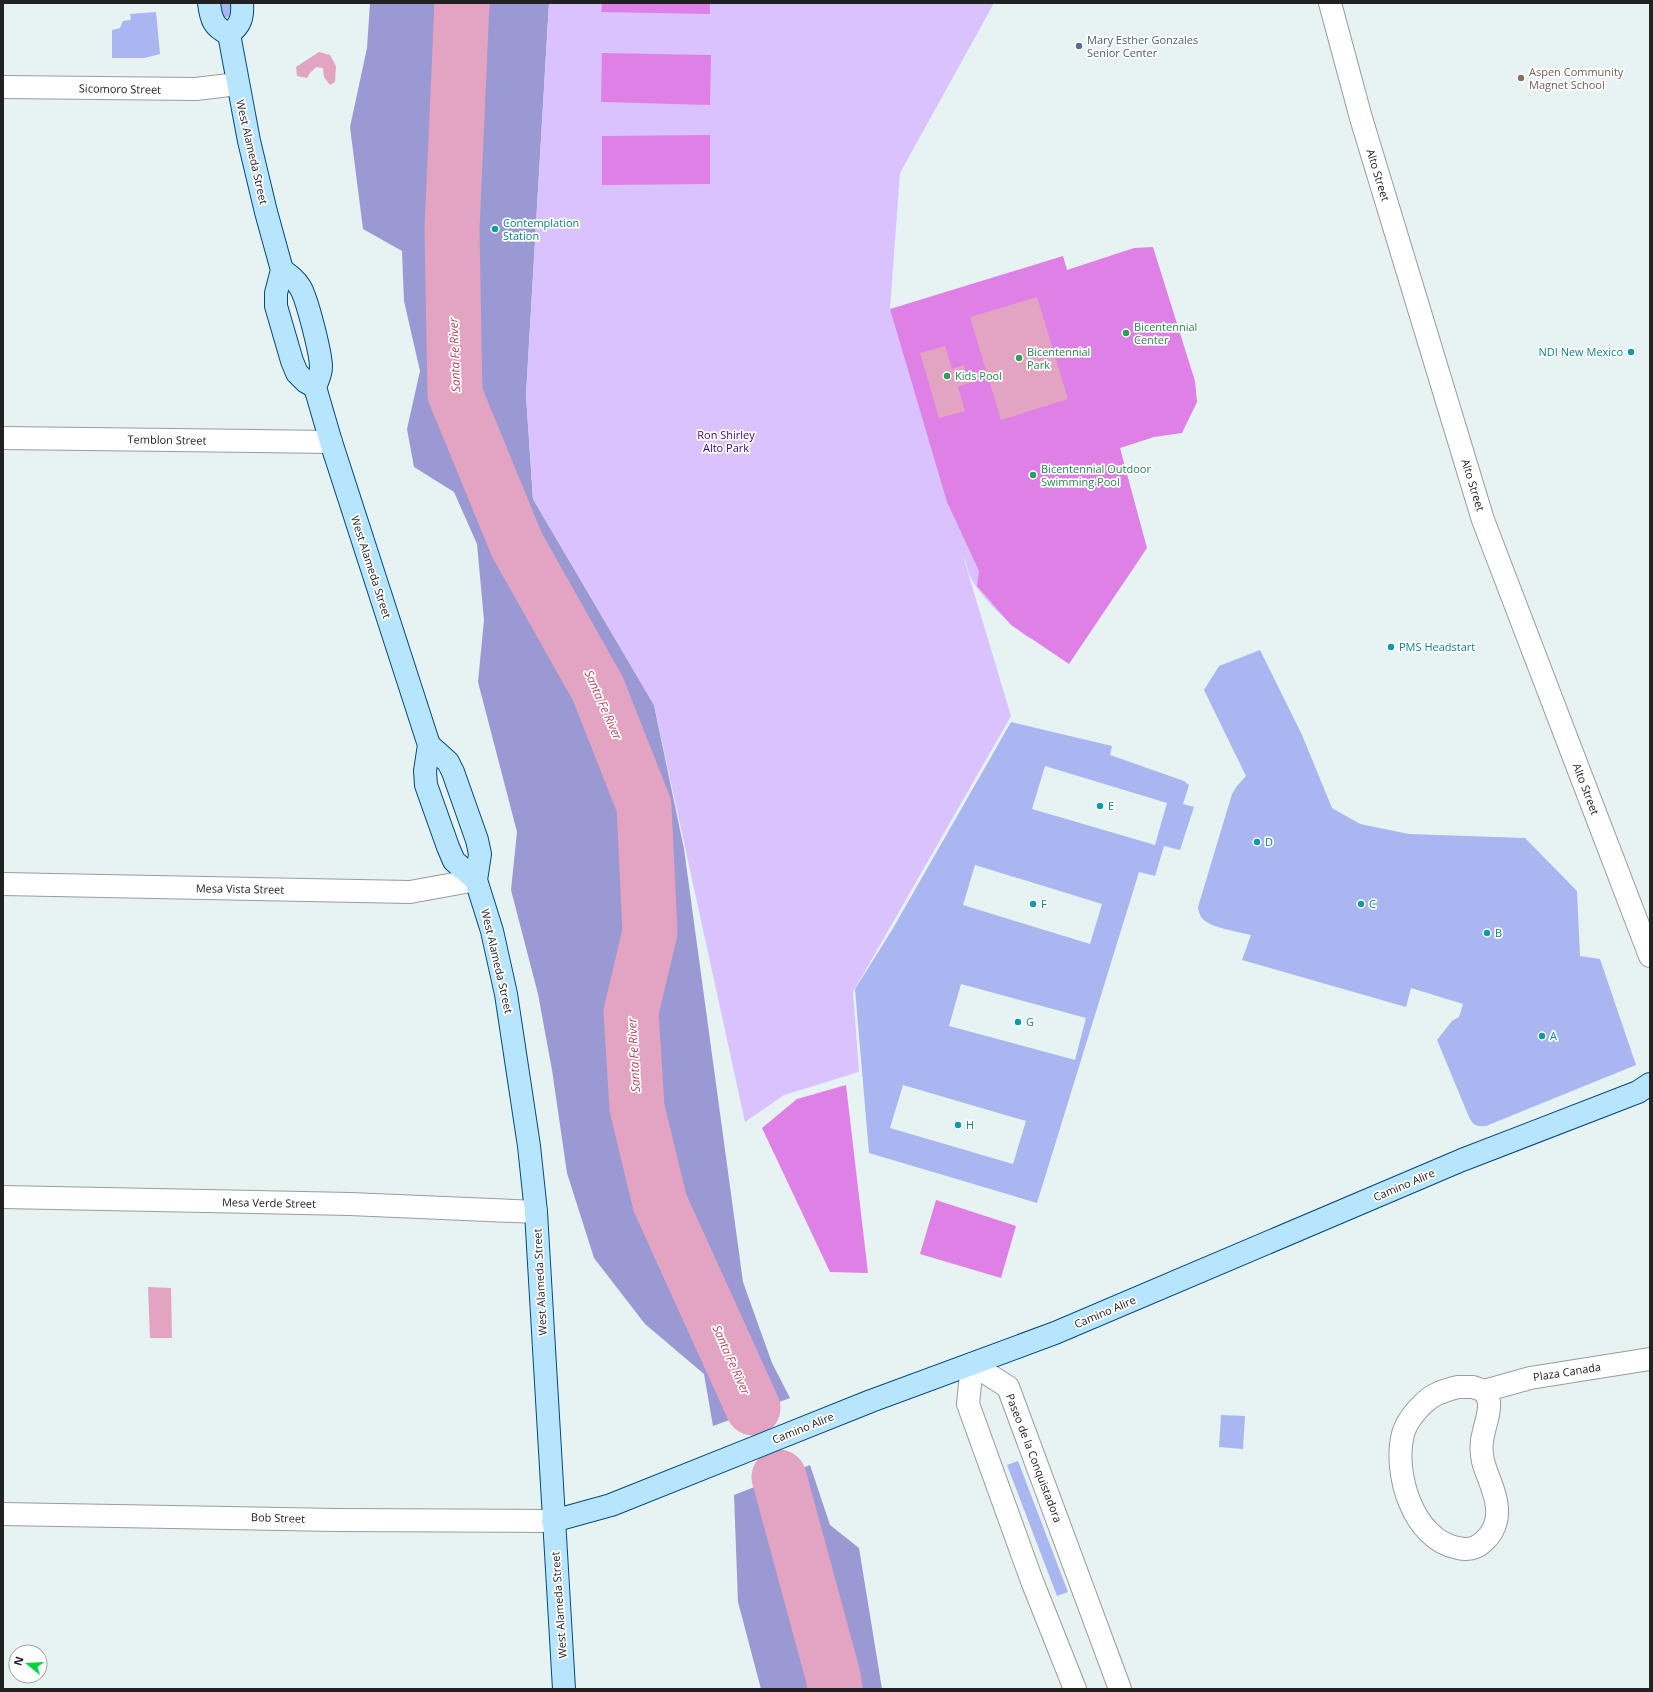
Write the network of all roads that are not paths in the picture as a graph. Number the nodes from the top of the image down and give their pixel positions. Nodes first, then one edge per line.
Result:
1 (210, 3) edge
2 (242, 3) edge
3 (1330, 3) edge
4 (229, 34) junction
5 (237, 84) junction
6 (3, 87) edge
7 (282, 270) junction
8 (315, 387) junction
9 (3, 438) edge
10 (331, 442) junction
11 (430, 746) junction
12 (476, 880) junction
13 (3, 884) edge
14 (1650, 956) edge
15 (1650, 1084) edge
16 (3, 1197) edge
17 (536, 1212) junction
18 (1650, 1359) edge
19 (972, 1364) junction
20 (1484, 1391) junction
21 (3, 1514) edge
22 (553, 1521) junction
23 (564, 1689) edge
24 (1075, 1689) edge
25 (1120, 1689) edge

1 - 4 street
2 - 4 street
3 - 14 street, Alto Street
4 - 5 street, West Alameda Street
5 - 6 street, Sicomoro Street
5 - 7 street, West Alameda Street
7 - 8 street
7 - 8 street
8 - 10 street, West Alameda Street
9 - 10 street, Temblon Street
10 - 11 street, West Alameda Street
11 - 12 street, West Alameda Street
11 - 12 street, West Alameda Street
12 - 13 street, Mesa Vista Street
12 - 17 street, West Alameda Street
15 - 19 street, Camino Alire
16 - 17 street, Mesa Verde Street
17 - 22 street, West Alameda Street
18 - 20 street, Plaza Canada
19 - 22 street, Camino Alire
19 - 24 street
19 - 25 street, Paseo de la Conquistadora
20 - 20 street, Plaza Canada
21 - 22 street, Bob Street
22 - 23 street, West Alameda Street

